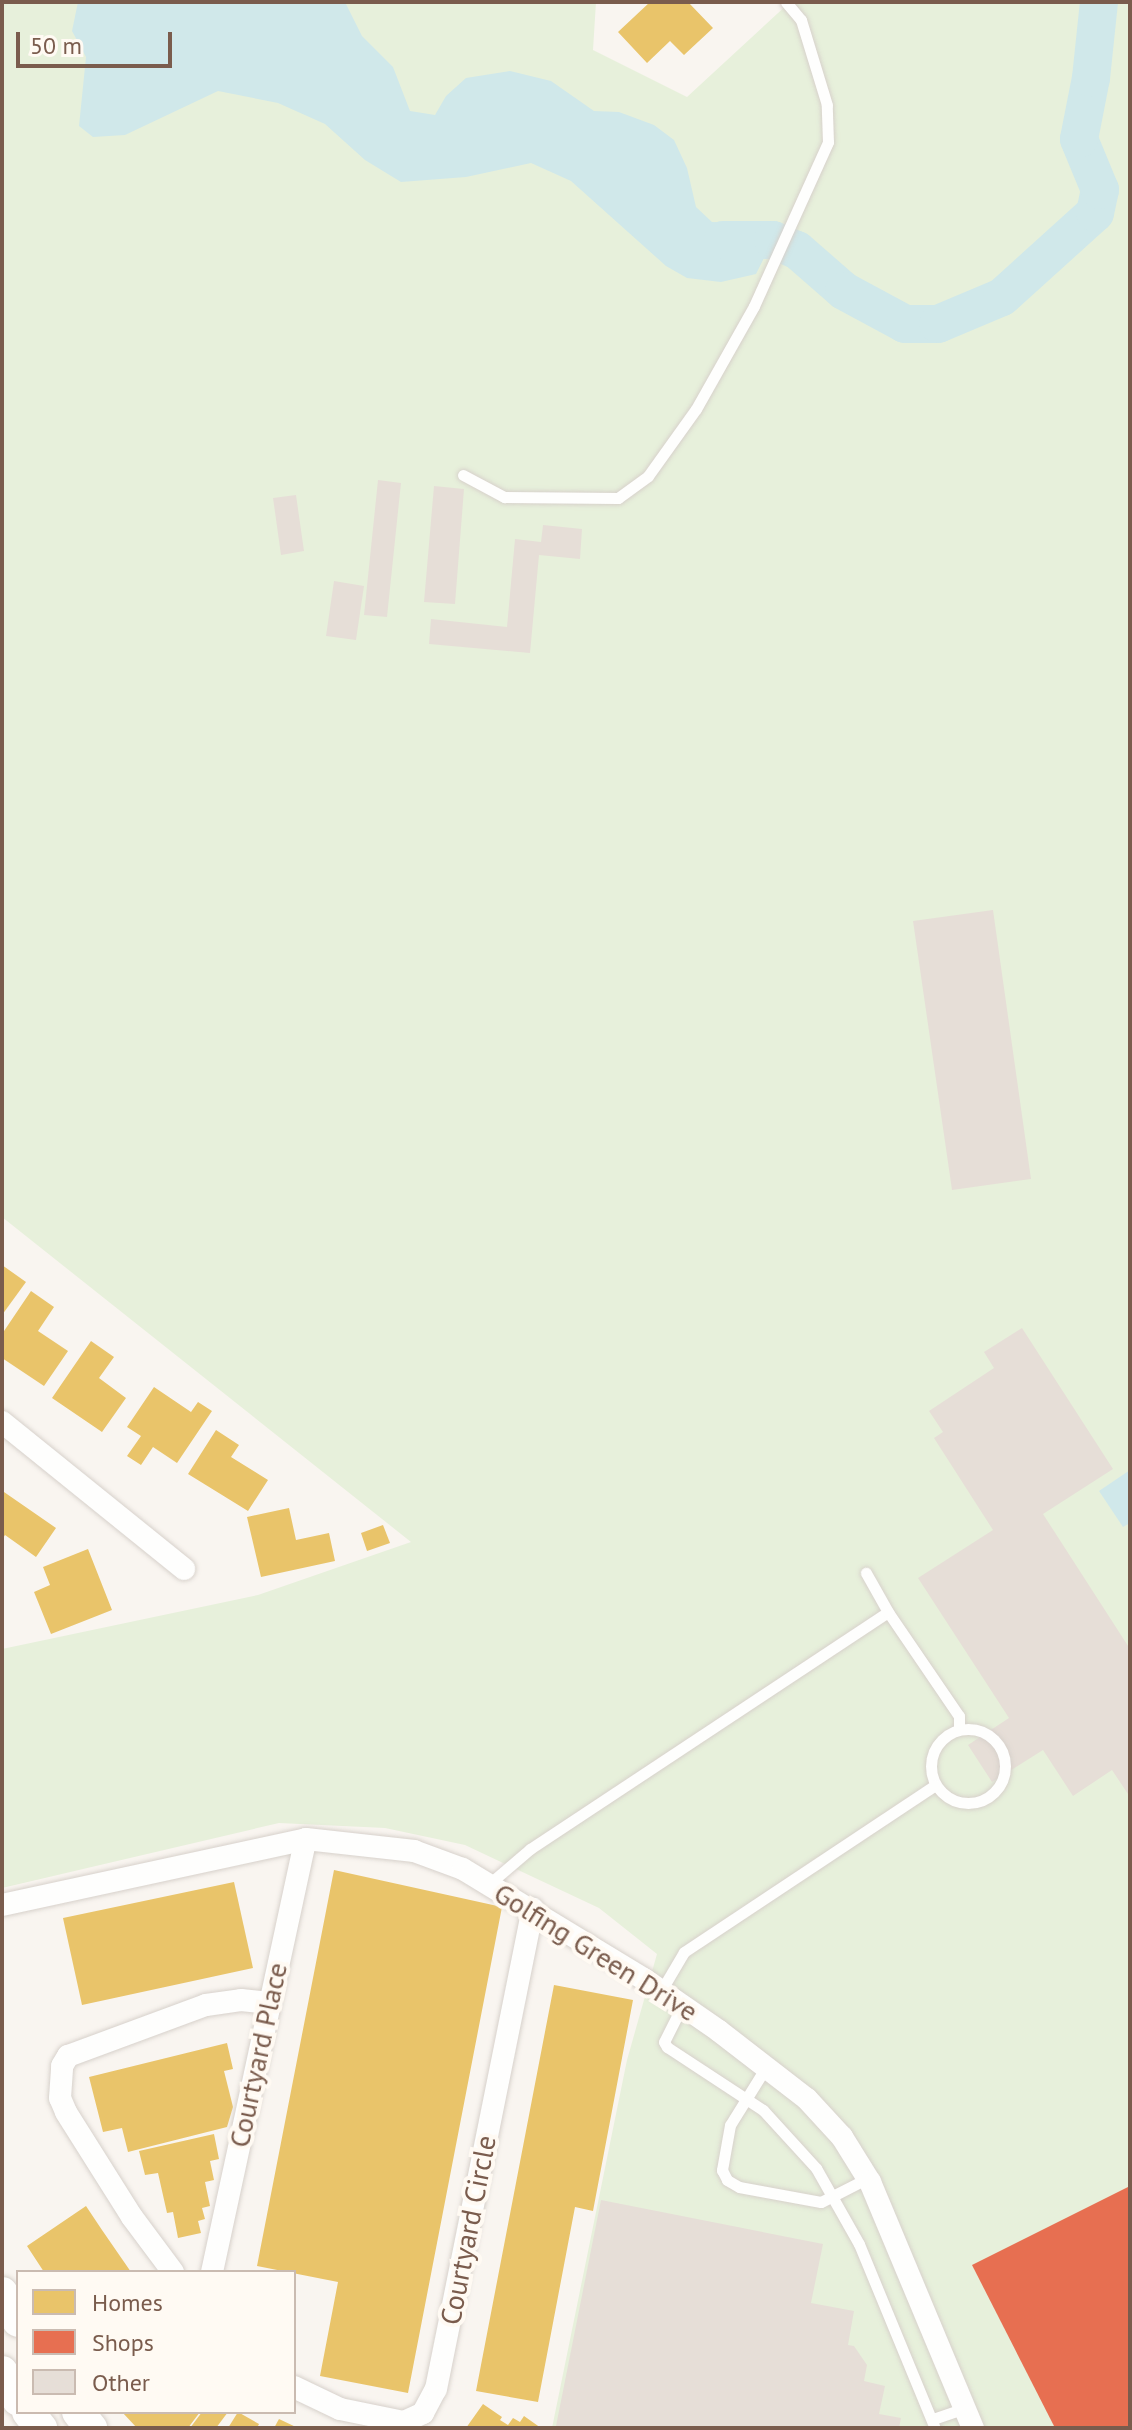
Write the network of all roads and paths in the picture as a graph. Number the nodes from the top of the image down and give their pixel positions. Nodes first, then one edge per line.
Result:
1 (786, 2) edge
2 (463, 475) dead end
3 (2, 1422) edge
4 (184, 1569) dead end
5 (866, 1573) dead end
6 (888, 1612) junction
7 (959, 1729) junction
8 (935, 1785) junction
9 (306, 1839) junction
10 (489, 1884) junction
11 (2, 1905) edge
12 (533, 1909) junction
13 (661, 1991) junction
14 (270, 2003) junction
15 (682, 2006) junction
16 (766, 2067) junction
17 (746, 2098) junction
18 (868, 2178) junction
19 (833, 2195) junction
20 (172, 2270) edge
21 (212, 2270) edge
22 (2, 2293) edge
23 (16, 2318) edge
24 (2, 2372) edge
25 (296, 2388) edge
26 (16, 2396) edge
27 (969, 2418) edge
28 (934, 2424) edge

1 - 2 lane
3 - 4 street
5 - 6 lane
6 - 7 lane
6 - 10 lane
7 - 8 lane
7 - 8 lane
8 - 13 lane
9 - 10 street, Golfing Green Drive
9 - 11 street, Golfing Green Drive
9 - 14 street, Courtyard Place
10 - 12 street, Golfing Green Drive
12 - 13 street, Golfing Green Drive
12 - 25 street, Courtyard Circle
13 - 15 street, Golfing Green Drive
14 - 20 street
14 - 21 street, Courtyard Place
15 - 16 street, Golfing Green Drive
15 - 17 lane
16 - 17 lane
16 - 18 street, Golfing Green Drive
17 - 19 lane
17 - 19 lane
18 - 19 lane
18 - 27 street, Golfing Green Drive
19 - 28 lane
22 - 23 main road
24 - 26 main road
27 - 28 lane

